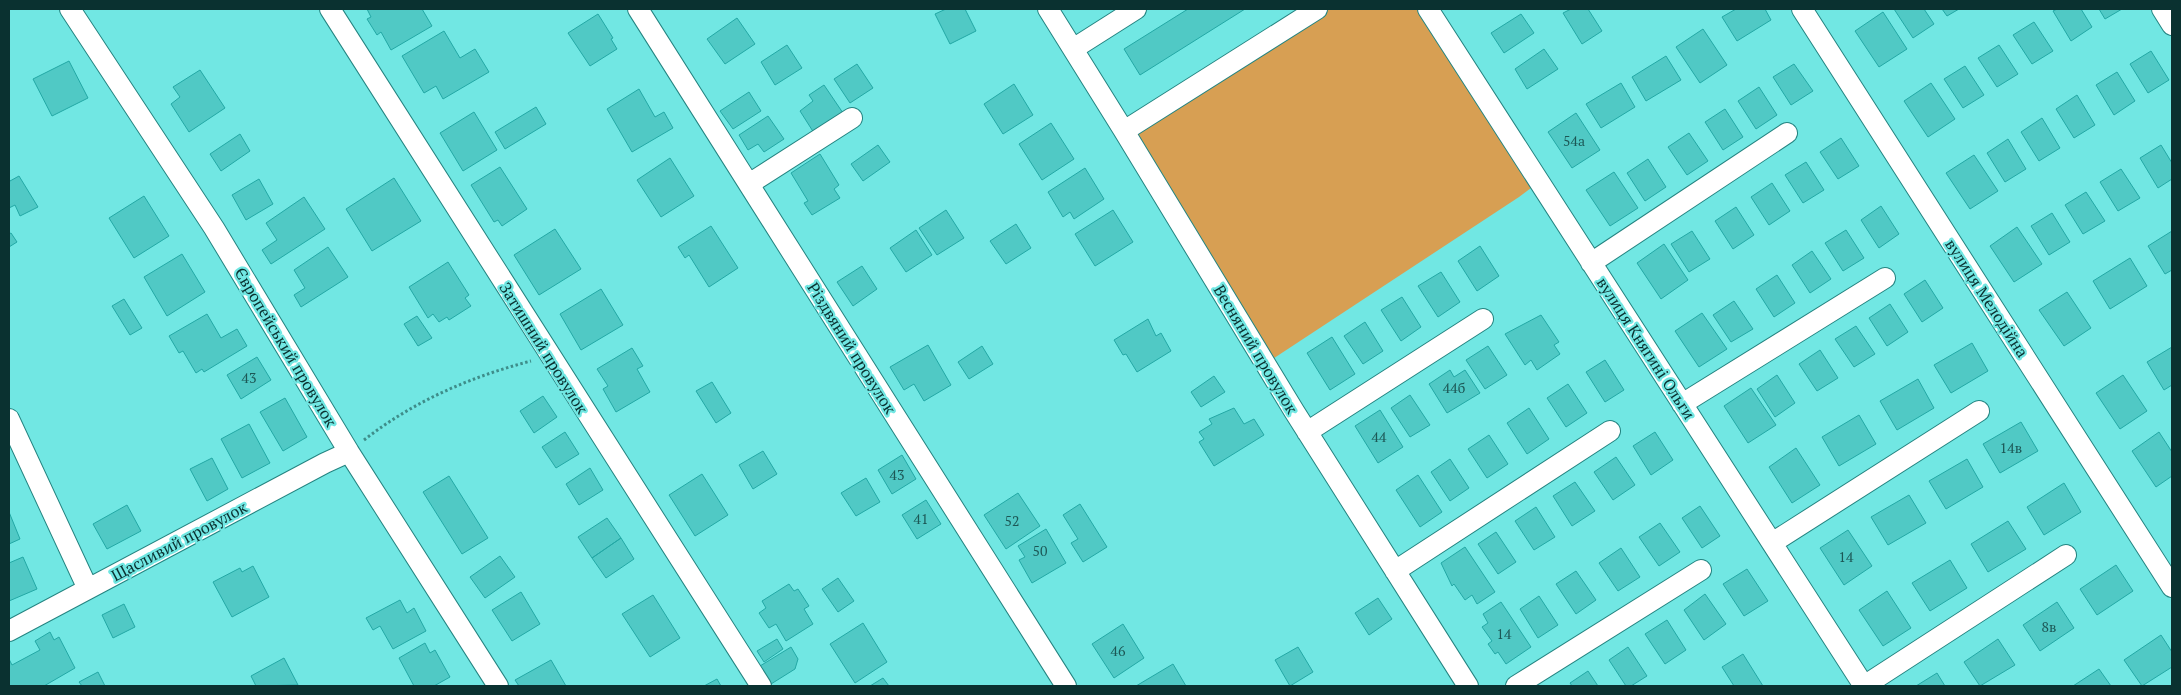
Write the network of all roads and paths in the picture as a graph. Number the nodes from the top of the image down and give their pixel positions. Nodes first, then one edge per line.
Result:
1 (70, 9) edge
2 (330, 9) edge
3 (638, 9) edge
4 (1048, 9) edge
5 (1136, 9) edge
6 (1317, 9) edge
7 (1428, 9) edge
8 (1802, 9) edge
9 (2162, 9) edge
10 (2172, 25) edge
11 (1073, 49) junction
12 (852, 118) dead end
13 (1124, 131) junction
14 (1787, 133) dead end
15 (749, 184) junction
16 (1591, 263) junction
17 (1885, 278) dead end
18 (1483, 320) dead end
19 (548, 356) junction
20 (1682, 404) junction
21 (1979, 411) dead end
22 (9, 419) edge
23 (1610, 431) dead end
24 (1307, 432) junction
25 (349, 452) junction
26 (1772, 543) junction
27 (2066, 555) dead end
28 (1701, 570) dead end
29 (1395, 571) junction
30 (2172, 587) edge
31 (88, 589) junction
32 (9, 631) edge
33 (494, 685) edge
34 (760, 686) edge
35 (1066, 686) edge
36 (1468, 686) edge
37 (1516, 686) edge
38 (1864, 686) edge

1 - 25 street, Європейський провулок
2 - 19 street, Затишний провулок
3 - 15 street, Різдвяний провулок
4 - 11 street, Весняний провулок
5 - 11 street
6 - 13 street
7 - 16 street, вулиця Княгині Ольги
8 - 30 street, вулиця Мелодійна
9 - 10 street
11 - 13 street, Весняний провулок
12 - 15 street
13 - 24 street, Весняний провулок
14 - 16 street
15 - 35 street, Різдвяний провулок
16 - 20 street, вулиця Княгині Ольги
17 - 20 street
18 - 24 street
19 - 25 path
19 - 34 street, Затишний провулок
20 - 26 street, вулиця Княгині Ольги
21 - 26 street
22 - 31 street
23 - 29 street
24 - 29 street, Весняний провулок
25 - 31 street, Щасливий провулок
25 - 33 street, Європейський провулок
26 - 38 street, вулиця Княгині Ольги
27 - 38 street
28 - 37 street
29 - 36 street, Весняний провулок
31 - 32 street, Щасливий провулок

